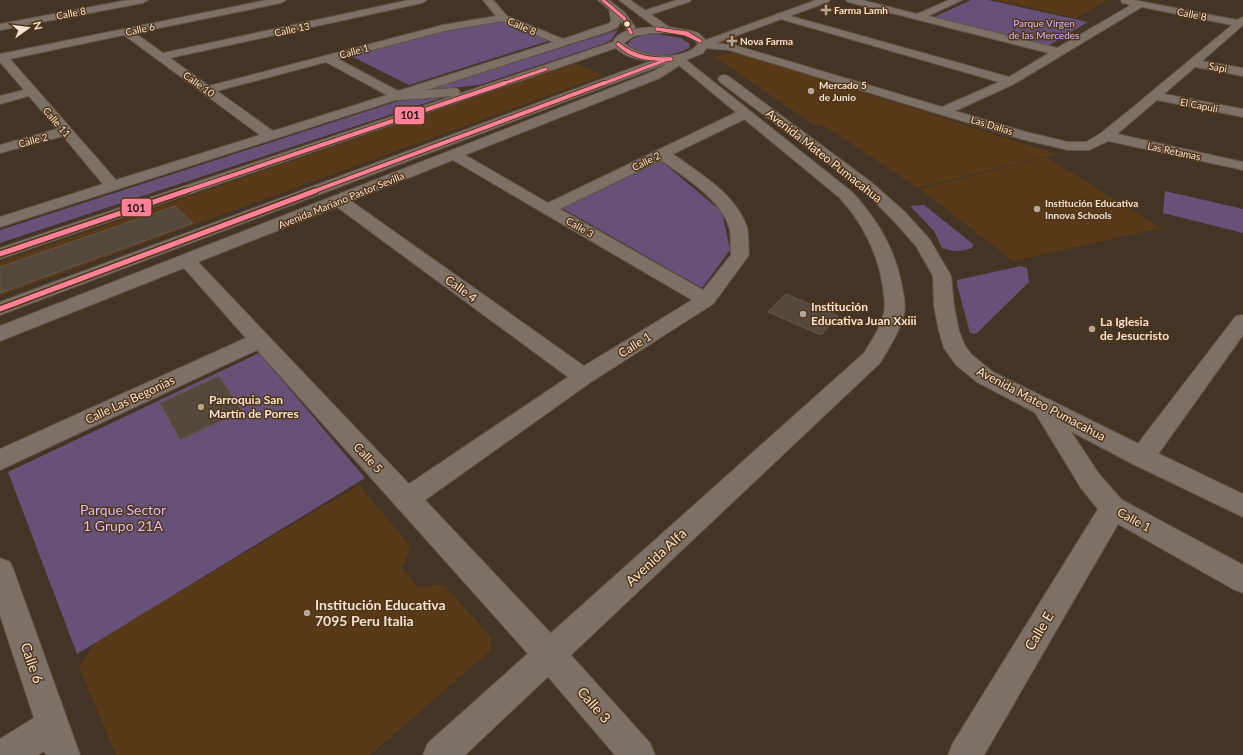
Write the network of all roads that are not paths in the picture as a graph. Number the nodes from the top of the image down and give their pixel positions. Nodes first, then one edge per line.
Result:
1 (143, 0) edge
2 (281, 0) edge
3 (422, 0) edge
4 (488, 0) edge
5 (603, 0) edge
6 (686, 0) edge
7 (800, 0) edge
8 (825, 0) edge
9 (851, 0) edge
10 (957, 0) edge
11 (1122, 0) edge
12 (228, 3) dead end
13 (619, 4) edge
14 (1140, 4) junction
15 (240, 8) junction
16 (643, 14) junction
17 (780, 16) junction
18 (918, 17) junction
19 (503, 18) junction
20 (1241, 22) edge
21 (0, 27) edge
22 (666, 30) junction
23 (126, 32) junction
24 (631, 33) junction
25 (563, 43) junction
26 (618, 44) junction
27 (688, 51) junction
28 (1059, 52) junction
29 (161, 57) junction
30 (1, 58) edge
31 (327, 58) junction
32 (1192, 62) junction
33 (1243, 72) edge
34 (1010, 81) junction
35 (207, 90) junction
36 (485, 90) junction
37 (32, 92) junction
38 (398, 96) junction
39 (1155, 96) junction
40 (0, 100) edge
41 (946, 110) junction
42 (1243, 113) edge
43 (744, 114) junction
44 (66, 131) junction
45 (271, 136) junction
46 (1106, 136) junction
47 (0, 149) edge
48 (662, 154) junction
49 (454, 155) junction
50 (1243, 166) edge
51 (113, 186) junction
52 (340, 201) junction
53 (548, 209) junction
54 (0, 222) edge
55 (0, 254) edge
56 (188, 261) junction
57 (706, 300) junction
58 (0, 309) edge
59 (1243, 320) edge
60 (0, 334) edge
61 (260, 340) junction
62 (872, 358) joint
63 (583, 378) junction
64 (1042, 406) junction
65 (1142, 457) junction
66 (0, 460) edge
67 (407, 499) junction
68 (1243, 506) edge
69 (1113, 508) junction
70 (0, 571) edge
71 (1243, 580) edge
72 (549, 654) junction
73 (58, 740) edge
74 (8, 755) edge
75 (440, 755) edge
76 (638, 755) edge
77 (966, 755) edge

1 - 21 street, Calle 8
2 - 15 street, Calle 6
3 - 29 street, Calle 13
4 - 19 street, Calle 8
5 - 13 street
6 - 16 street
7 - 27 street, Avenida Mariano Pastor Sevilla
8 - 17 street, Avenida Mariano Pastor Sevilla
9 - 18 street
10 - 18 street
11 - 14 street, Calle 8
12 - 15 street
13 - 16 street
13 - 24 street
13 - 25 street
14 - 20 street, Calle 8
14 - 28 street
15 - 23 street, Calle 6
16 - 22 street
17 - 27 street, Avenida Mariano Pastor Sevilla
17 - 34 street
18 - 28 street
19 - 25 street, Calle 8
19 - 31 street, Calle 1
20 - 32 street, Las Dalias
22 - 24 street
22 - 27 street
23 - 29 street, Calle 10
23 - 30 street, Calle 6
24 - 26 street
25 - 38 street
26 - 27 street
26 - 36 street
27 - 41 street, Las Dalias
27 - 43 street, Avenida Mateo Pumacahua
27 - 49 street, Avenida Mariano Pastor Sevilla
27 - 58 street, Avenida Mariano Pastor Sevilla
27 - 64 street, Avenida Mateo Pumacahua
28 - 34 street
29 - 35 street, Calle 10
30 - 37 street, Calle 11
31 - 35 street, Calle 1
31 - 38 street
32 - 33 street, Sapi
32 - 39 street, Las Dalias
34 - 41 street
35 - 45 street, Calle 10
36 - 38 street
36 - 55 street
37 - 40 street
37 - 44 street, Calle 11
38 - 45 street
39 - 42 street, El Capuli
39 - 46 street, Las Dalias
41 - 46 street, Las Dalias
43 - 48 street, Calle 2
43 - 62 street, Avenida Mateo Pumacahua
44 - 47 street, Calle 2
44 - 51 street, Calle 11
45 - 51 street
46 - 50 street, Las Retamas
48 - 53 street, Calle 2
48 - 57 street, Calle 1
49 - 52 street, Avenida Mariano Pastor Sevilla
49 - 53 street, Calle 3
51 - 54 street
52 - 56 street, Avenida Mariano Pastor Sevilla
52 - 63 street, Calle 4
53 - 57 street, Calle 3
56 - 60 street, Avenida Mariano Pastor Sevilla
56 - 61 street, Calle 5
57 - 63 street, Calle 1
59 - 65 street
61 - 66 street, Calle Las Begonias
61 - 67 street, Calle 5
62 - 72 street, Avenida Alfa
63 - 67 street, Calle 1
64 - 65 street, Avenida Mateo Pumacahua
64 - 69 street, Calle 1
65 - 68 street, Avenida Mateo Pumacahua
67 - 72 street, Calle 5
69 - 71 street, Calle 1
69 - 77 street, Calle E
70 - 73 street, Calle 6
72 - 75 street, Avenida Alfa
72 - 76 street, Calle 3
73 - 74 street

